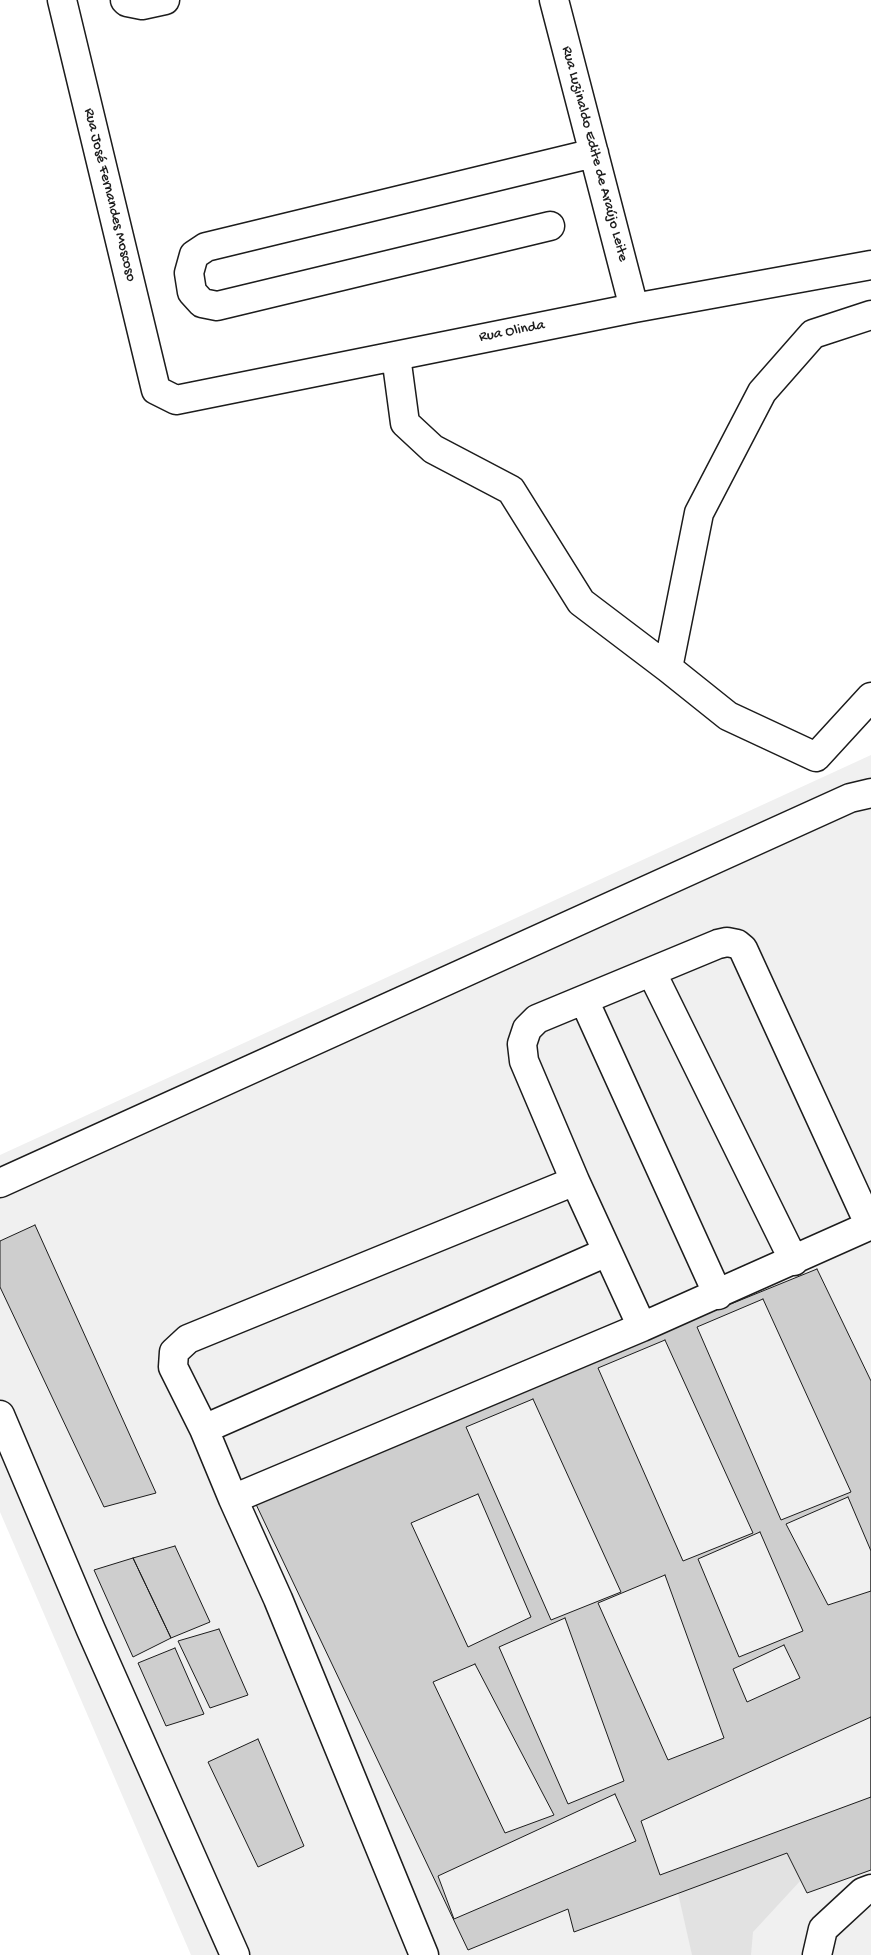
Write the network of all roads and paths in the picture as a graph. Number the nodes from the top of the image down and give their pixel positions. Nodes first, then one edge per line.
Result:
1 (62, 0) edge
2 (125, 0) edge
3 (165, 0) edge
4 (554, 0) edge
5 (594, 153) junction
6 (550, 226) dead end
7 (871, 265) edge
8 (634, 308) junction
9 (871, 315) edge
10 (396, 356) junction
11 (156, 390) joint
12 (668, 668) junction
13 (871, 698) edge
14 (871, 793) edge
15 (652, 973) junction
16 (584, 1000) junction
17 (575, 1181) junction
18 (0, 1183) edge
19 (870, 1226) edge
20 (607, 1252) junction
21 (794, 1261) junction
22 (718, 1295) junction
23 (642, 1327) junction
24 (0, 1415) edge
25 (204, 1429) junction
26 (232, 1499) junction
27 (871, 1889) edge
28 (235, 1955) edge
29 (424, 1955) edge
30 (817, 1955) edge

1 - 11 street, Rua José Fernandes Moscoso
2 - 3 street
4 - 5 street, Rua Luzinaldo Edite de Araújo Leite
5 - 6 street
5 - 8 street, Rua Luzinaldo Edite de Araújo Leite
7 - 8 street, Rua Olinda
8 - 10 street, Rua Olinda
9 - 12 street
10 - 11 street, Rua Olinda
10 - 12 street
12 - 13 street
14 - 18 street
15 - 16 street
15 - 19 street
15 - 21 street
16 - 17 street
16 - 22 street
17 - 20 street
17 - 25 street
19 - 21 street
20 - 23 street
20 - 25 street
21 - 22 street
22 - 23 street
23 - 26 street
24 - 28 street
25 - 26 street
26 - 29 street
27 - 30 street

